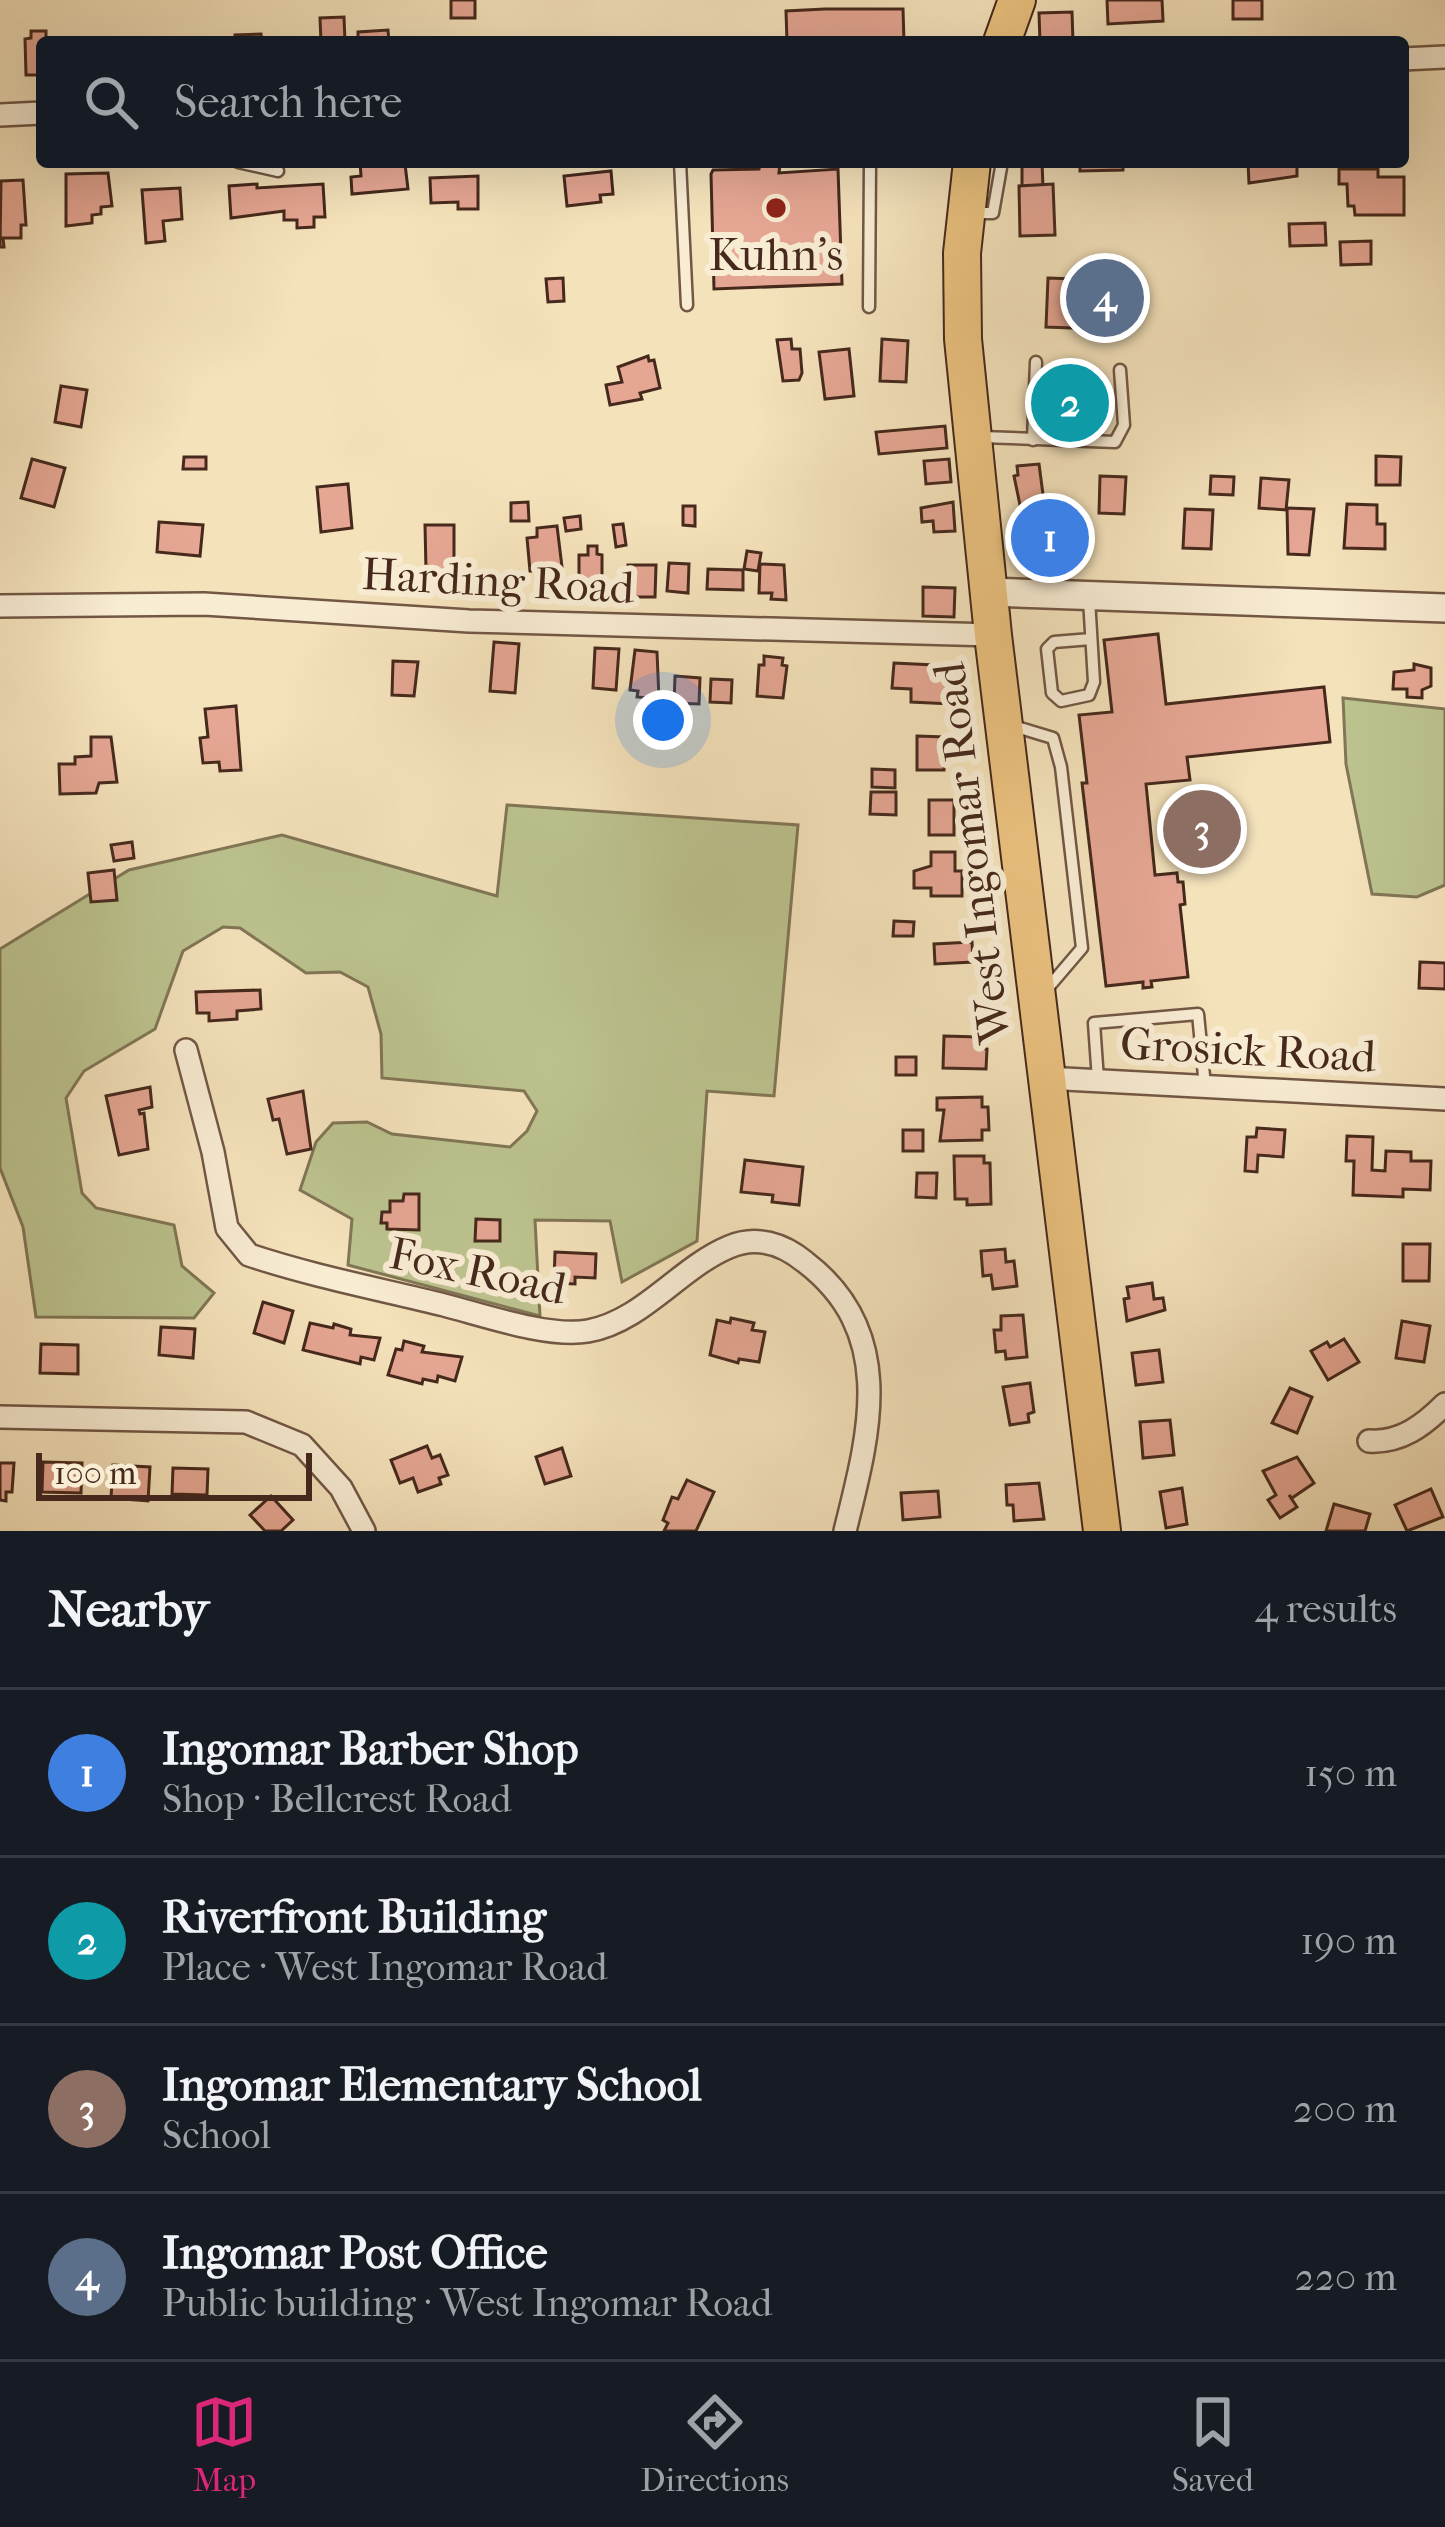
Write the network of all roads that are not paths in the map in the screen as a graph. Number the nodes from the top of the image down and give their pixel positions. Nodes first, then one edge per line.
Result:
1 (1017, 0) edge
2 (1004, 36) edge
3 (1445, 57) edge
4 (1409, 59) edge
5 (36, 113) edge
6 (0, 115) edge
7 (265, 168) edge
8 (680, 168) edge
9 (870, 168) edge
10 (971, 168) edge
11 (1001, 168) edge
12 (278, 171) dead end
13 (965, 212) junction
14 (687, 305) dead end
15 (869, 308) dead end
16 (1036, 362) dead end
17 (1120, 370) dead end
18 (973, 436) junction
19 (1034, 440) junction
20 (988, 592) junction
21 (1089, 596) junction
22 (0, 606) edge
23 (1445, 608) edge
24 (993, 635) junction
25 (1091, 639) junction
26 (1004, 724) junction
27 (1037, 1000) junction
28 (186, 1050) dead end
29 (1046, 1078) junction
30 (1098, 1080) junction
31 (1204, 1086) junction
32 (1445, 1099) edge
33 (1445, 1404) edge
34 (0, 1417) edge
35 (1369, 1441) dead end
36 (364, 1531) edge
37 (845, 1531) edge
38 (1102, 1531) edge

1 - 2 main road
3 - 4 street
5 - 6 street
7 - 12 lane
8 - 14 lane
9 - 15 lane
10 - 13 main road, West Ingomar Road
11 - 13 lane
13 - 18 main road, West Ingomar Road
16 - 19 lane
17 - 19 lane
18 - 19 lane
18 - 20 main road, West Ingomar Road
20 - 21 street
20 - 24 main road, West Ingomar Road
21 - 23 street
21 - 25 lane
22 - 24 street, Harding Road
24 - 26 main road, West Ingomar Road
25 - 25 lane
26 - 27 main road, West Ingomar Road
26 - 27 lane
27 - 29 main road, West Ingomar Road
28 - 37 street, Fox Road
29 - 30 street, Grosick Road
29 - 38 main road, West Ingomar Road
30 - 31 street, Grosick Road
30 - 31 lane
31 - 32 street, Grosick Road
33 - 35 street
34 - 36 street

